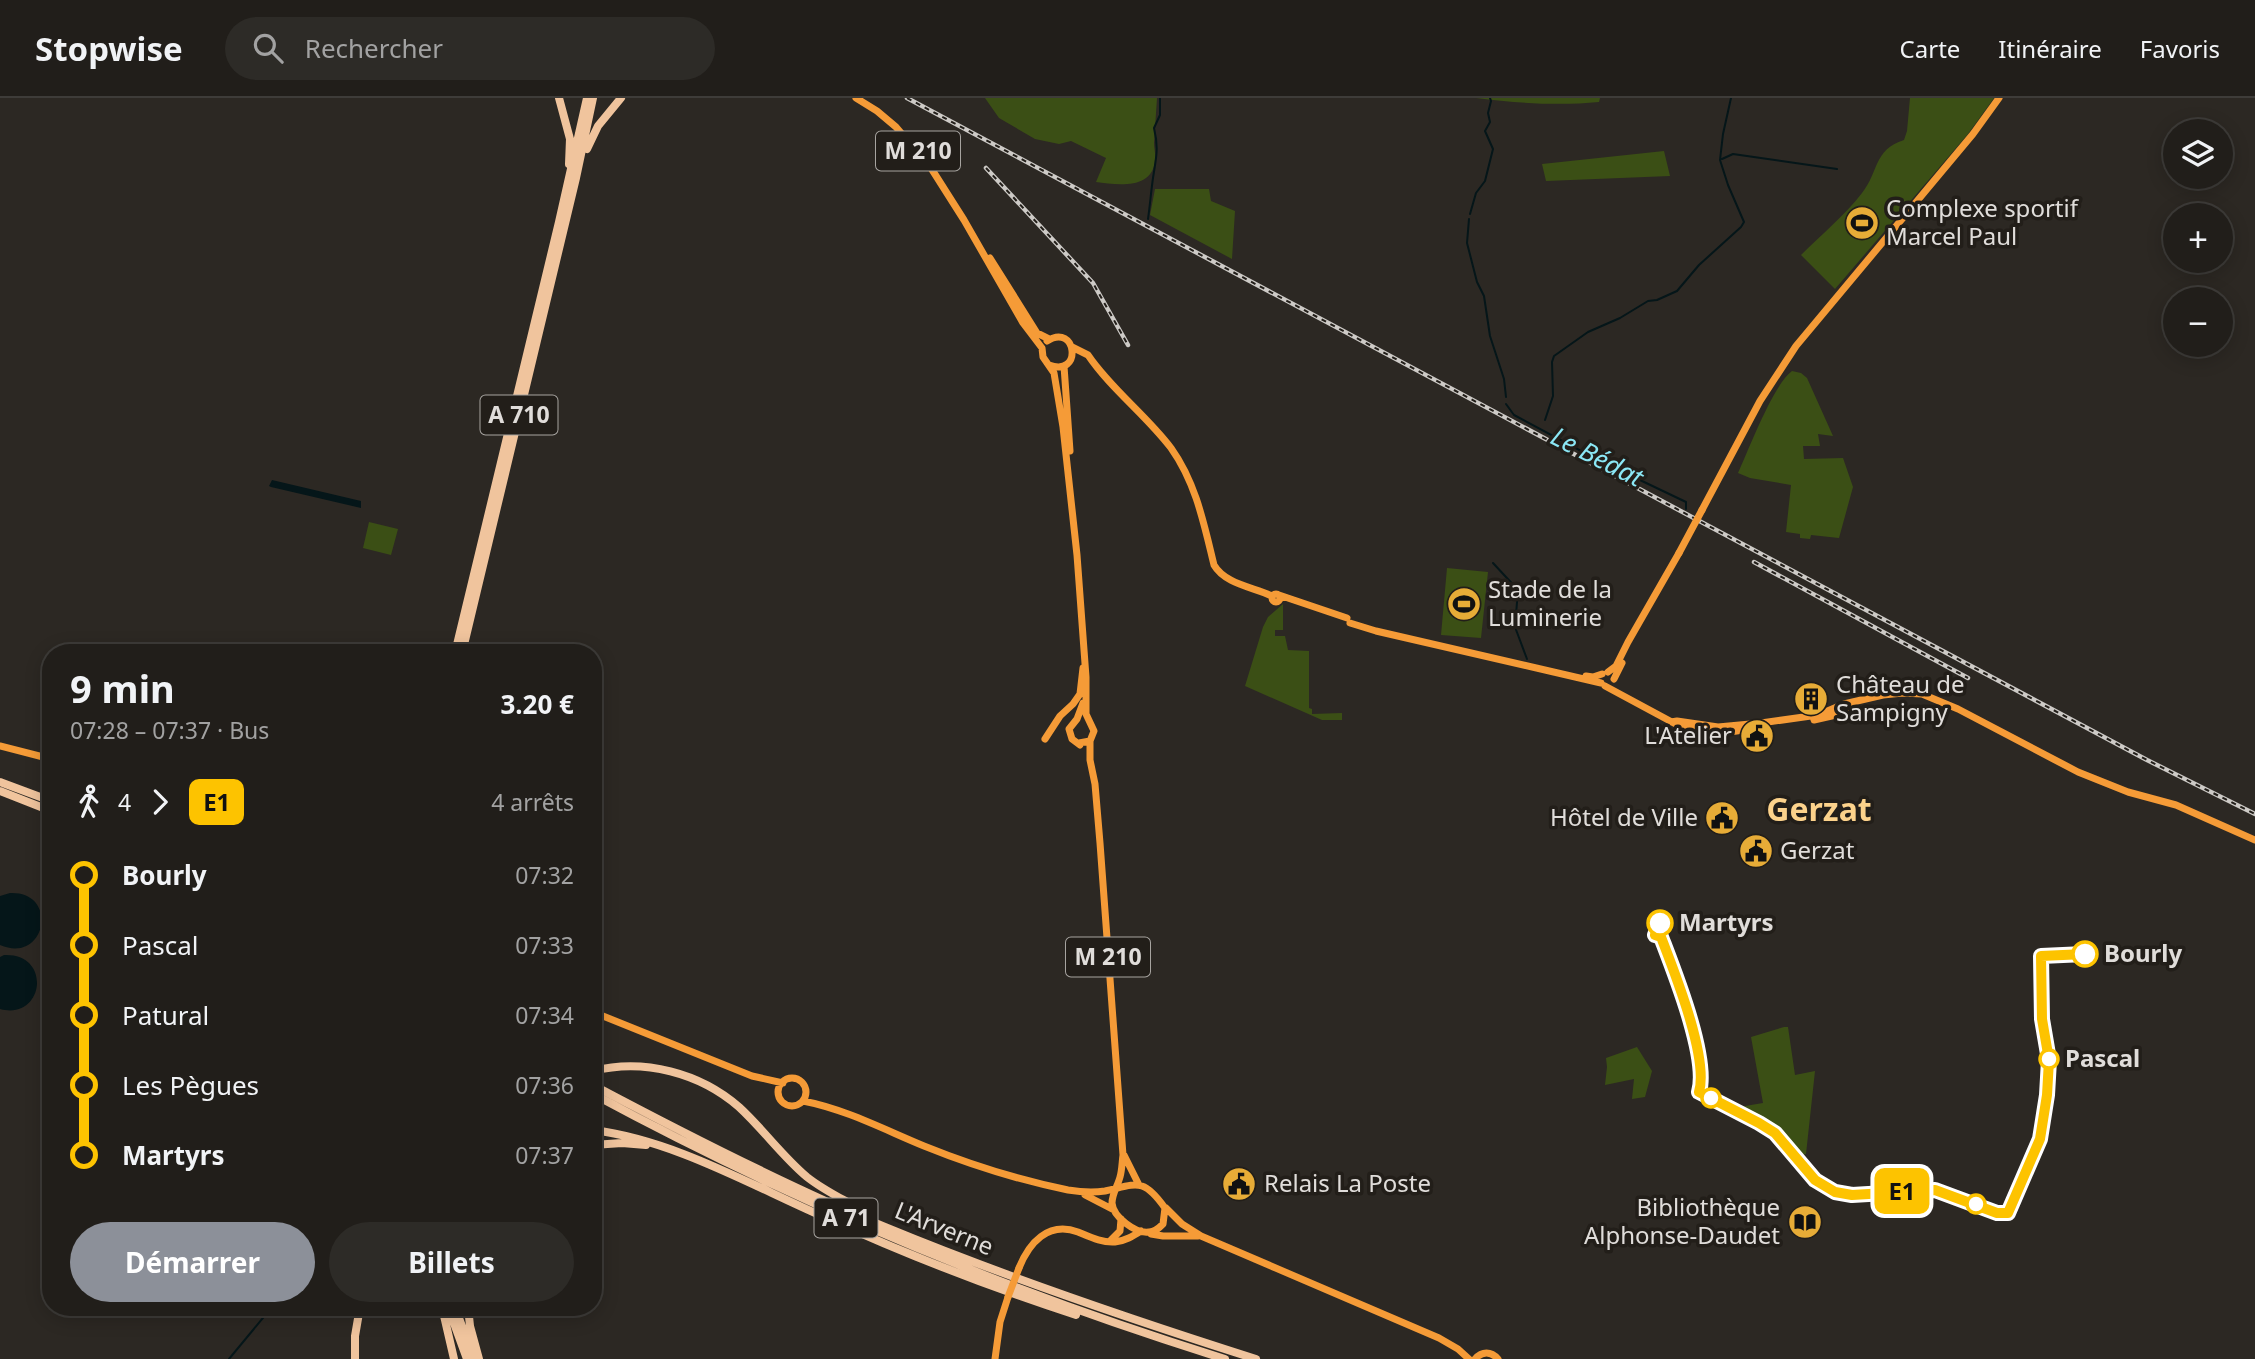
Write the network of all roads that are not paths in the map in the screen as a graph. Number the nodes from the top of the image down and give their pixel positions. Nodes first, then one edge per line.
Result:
1 (559, 98) edge
2 (587, 98) edge
3 (593, 98) edge
4 (856, 98) edge
5 (1999, 98) edge
6 (621, 100) edge
7 (576, 178) junction
8 (964, 220) junction
9 (559, 222) junction
10 (1049, 339) junction
11 (1072, 347) junction
12 (1042, 348) junction
13 (1072, 358) junction
14 (1091, 359) junction
15 (1049, 365) junction
16 (1064, 366) junction
17 (1073, 511) junction
18 (1348, 620) junction
19 (457, 644) edge
20 (464, 644) edge
21 (1085, 657) junction
22 (1610, 676) junction
23 (1603, 684) junction
24 (1619, 693) junction
25 (1085, 699) junction
26 (1967, 714) junction
27 (1077, 719) junction
28 (1088, 720) junction
29 (1045, 739) dead end
30 (1090, 741) junction
31 (1079, 743) junction
32 (0, 747) edge
33 (42, 757) edge
34 (1090, 760) junction
35 (0, 782) edge
36 (2105, 782) junction
37 (0, 791) edge
38 (42, 798) edge
39 (42, 807) edge
40 (2255, 839) edge
41 (602, 1016) edge
42 (602, 1069) edge
43 (752, 1076) junction
44 (783, 1083) junction
45 (602, 1090) edge
46 (806, 1093) junction
47 (779, 1094) junction
48 (602, 1099) edge
49 (803, 1101) junction
50 (832, 1109) junction
51 (602, 1132) edge
52 (602, 1144) edge
53 (1123, 1155) junction
54 (695, 1159) junction
55 (1139, 1185) junction
56 (1116, 1188) junction
57 (1071, 1190) junction
58 (1165, 1208) junction
59 (1114, 1210) junction
60 (1121, 1219) junction
61 (885, 1226) junction
62 (1144, 1232) junction
63 (1201, 1236) junction
64 (1107, 1241) junction
65 (362, 1316) edge
66 (444, 1316) edge
67 (451, 1316) edge
68 (458, 1316) edge
69 (469, 1316) edge
70 (1109, 1321) junction
71 (1458, 1349) junction
72 (1476, 1357) edge
73 (357, 1359) edge
74 (454, 1359) edge
75 (467, 1359) edge
76 (474, 1359) edge
77 (479, 1359) edge
78 (995, 1359) edge
79 (1225, 1359) edge
80 (1256, 1359) edge
81 (1469, 1359) edge
82 (1498, 1359) edge

1 - 9 highway
2 - 9 highway, A 710
3 - 7 highway, A 710
4 - 8 main road, M 210
5 - 22 main road, bridge
6 - 7 highway
7 - 20 highway, A 710
8 - 10 main road, M 210
8 - 12 main road, M 210
9 - 19 highway, A 710
10 - 11 main road
10 - 12 main road
11 - 13 main road
11 - 14 main road
12 - 15 main road
13 - 14 main road
13 - 16 main road
14 - 18 main road
15 - 16 main road
15 - 17 main road
16 - 17 main road
17 - 21 main road
18 - 22 main road
18 - 23 main road
21 - 25 main road
21 - 29 main road
22 - 23 main road
22 - 23 main road
22 - 24 main road
23 - 24 main road
24 - 26 main road
25 - 27 main road
25 - 28 main road
26 - 36 main road
26 - 36 main road
27 - 28 main road
27 - 31 main road
28 - 30 main road
30 - 31 main road
30 - 34 main road, M 210
31 - 34 main road, M 210
32 - 33 main road
34 - 53 main road, M 210
35 - 38 highway
36 - 40 main road
37 - 39 highway
41 - 43 main road
42 - 61 highway
43 - 44 main road
43 - 47 main road
44 - 46 main road
44 - 47 main road
45 - 61 highway, L'Arverne / A 71
46 - 49 main road
46 - 50 main road
47 - 49 main road
48 - 70 highway, L'Arverne / A 71
49 - 50 main road
50 - 57 main road
51 - 54 highway
52 - 54 highway
53 - 55 main road, M 210
53 - 56 main road, M 210
54 - 70 highway
55 - 56 main road
55 - 58 main road
56 - 57 main road
56 - 59 main road
57 - 59 main road
58 - 62 main road
58 - 63 main road
59 - 60 main road
60 - 62 main road
60 - 64 main road
61 - 80 highway, L'Arverne / A 71
62 - 63 main road
62 - 64 main road
63 - 71 main road
64 - 78 main road, bridge
65 - 73 highway
66 - 74 highway
67 - 75 highway
68 - 76 highway
69 - 77 highway
70 - 79 highway, L'Arverne / A 71
71 - 72 main road
71 - 81 main road
72 - 82 main road

